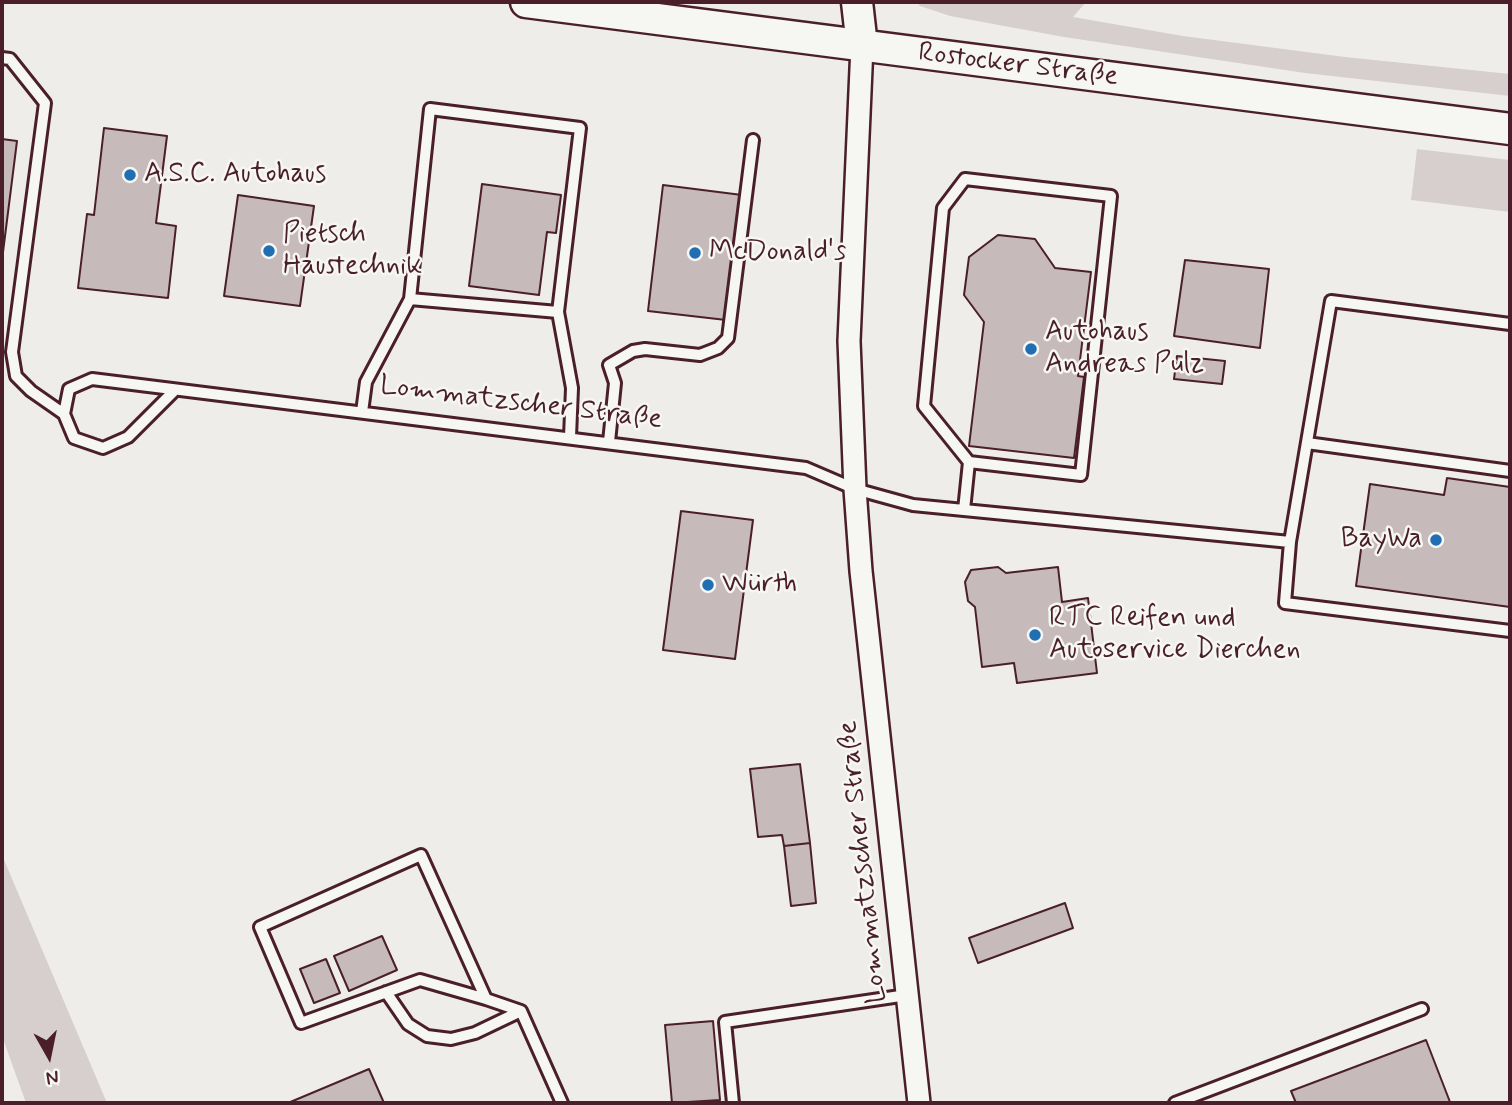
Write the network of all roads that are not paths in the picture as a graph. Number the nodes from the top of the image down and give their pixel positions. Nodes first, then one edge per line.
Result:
1 (526, 2) edge
2 (858, 2) edge
3 (640, 9) edge
4 (862, 46) junction
5 (2, 58) edge
6 (1510, 129) edge
7 (753, 140) dead end
8 (410, 299) junction
9 (558, 312) junction
10 (1510, 324) edge
11 (176, 390) junction
12 (362, 412) junction
13 (64, 414) junction
14 (570, 437) junction
15 (609, 442) junction
16 (1307, 443) junction
17 (969, 462) junction
18 (1510, 471) edge
19 (855, 489) junction
20 (964, 510) junction
21 (1290, 542) junction
22 (1510, 631) edge
23 (386, 992) junction
24 (907, 995) junction
25 (486, 999) junction
26 (1422, 1009) dead end
27 (521, 1011) junction
28 (562, 1103) edge
29 (733, 1103) edge
30 (919, 1103) edge
31 (1175, 1103) edge

1 - 3 street, Rostocker Straße
2 - 4 street
3 - 4 street, Rostocker Straße
4 - 6 street, Rostocker Straße
4 - 19 street, Lommatzscher Straße
5 - 13 lane
7 - 15 lane
8 - 9 lane
8 - 9 lane
8 - 12 lane
9 - 14 lane
10 - 16 lane
11 - 12 lane, Lommatzscher Straße
11 - 13 lane, Lommatzscher Straße
11 - 13 lane
12 - 14 lane, Lommatzscher Straße
14 - 15 lane, Lommatzscher Straße
15 - 19 lane, Lommatzscher Straße
16 - 18 lane
16 - 21 lane
17 - 17 lane
17 - 20 lane
19 - 20 lane
19 - 24 street, Lommatzscher Straße
20 - 21 lane
21 - 22 lane
23 - 25 lane
23 - 25 lane
23 - 27 lane
24 - 29 lane
24 - 30 street, Lommatzscher Straße
25 - 27 lane
26 - 31 lane
27 - 28 lane

